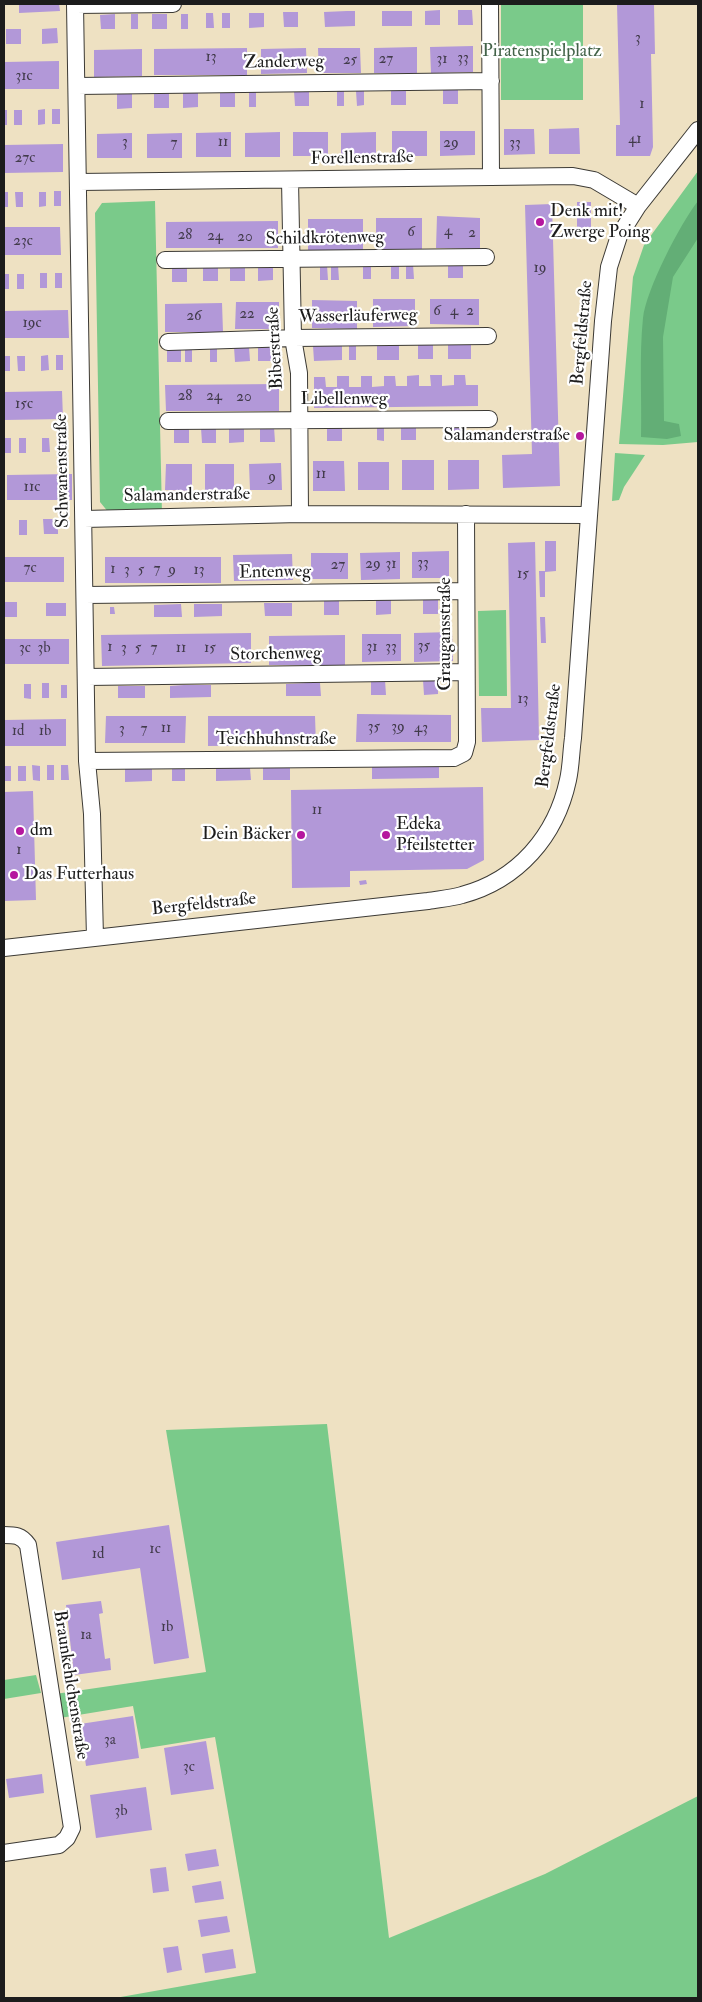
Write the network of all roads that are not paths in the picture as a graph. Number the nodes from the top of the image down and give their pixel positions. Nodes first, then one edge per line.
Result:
1 (75, 4) edge
2 (173, 4) edge
3 (490, 4) edge
4 (491, 81) junction
5 (77, 86) junction
6 (698, 130) edge
7 (491, 177) junction
8 (290, 180) junction
9 (79, 182) junction
10 (638, 206) junction
11 (486, 257) dead end
12 (292, 259) junction
13 (165, 260) dead end
14 (488, 336) dead end
15 (293, 338) junction
16 (168, 342) dead end
17 (299, 420) junction
18 (489, 420) dead end
19 (168, 421) dead end
20 (300, 514) junction
21 (466, 514) junction
22 (589, 515) junction
23 (84, 518) junction
24 (466, 591) junction
25 (85, 595) junction
26 (466, 672) junction
27 (87, 677) junction
28 (464, 753) joint
29 (87, 762) junction
30 (95, 938) junction
31 (4, 948) edge
32 (4, 1535) edge
33 (4, 1853) edge

1 - 2 street
1 - 5 street, Schwanenstraße
3 - 4 street
4 - 5 street, Zanderweg
4 - 7 street
5 - 9 street, Schwanenstraße
6 - 10 street, Bergfeldstraße
7 - 8 street, Forellenstraße
7 - 10 street, Forellenstraße
8 - 9 street, Forellenstraße
8 - 12 street, Biberstraße
9 - 23 street, Schwanenstraße
10 - 22 street, Bergfeldstraße
11 - 12 street, Schildkrötenweg
12 - 13 street, Schildkrötenweg
12 - 15 street, Biberstraße
14 - 15 street, Wasserläuferweg
15 - 16 street, Wasserläuferweg
15 - 17 street, Biberstraße
17 - 18 street, Libellenweg
17 - 19 street, Libellenweg
17 - 20 street, Biberstraße
20 - 21 street, Salamanderstraße
20 - 23 street, Salamanderstraße
21 - 22 street, Salamanderstraße
21 - 24 street, Graugansstraße
22 - 30 street, Bergfeldstraße
23 - 25 street, Schwanenstraße
24 - 25 street, Entenweg
24 - 26 street, Graugansstraße
25 - 27 street, Schwanenstraße
26 - 27 street, Storchenweg
26 - 28 street, Graugansstraße
27 - 29 street, Schwanenstraße
28 - 29 street, Teichhuhnstraße
29 - 30 street, Schwanenstraße
30 - 31 street, Bergfeldstraße
32 - 33 street, Braunkehlchenstraße

